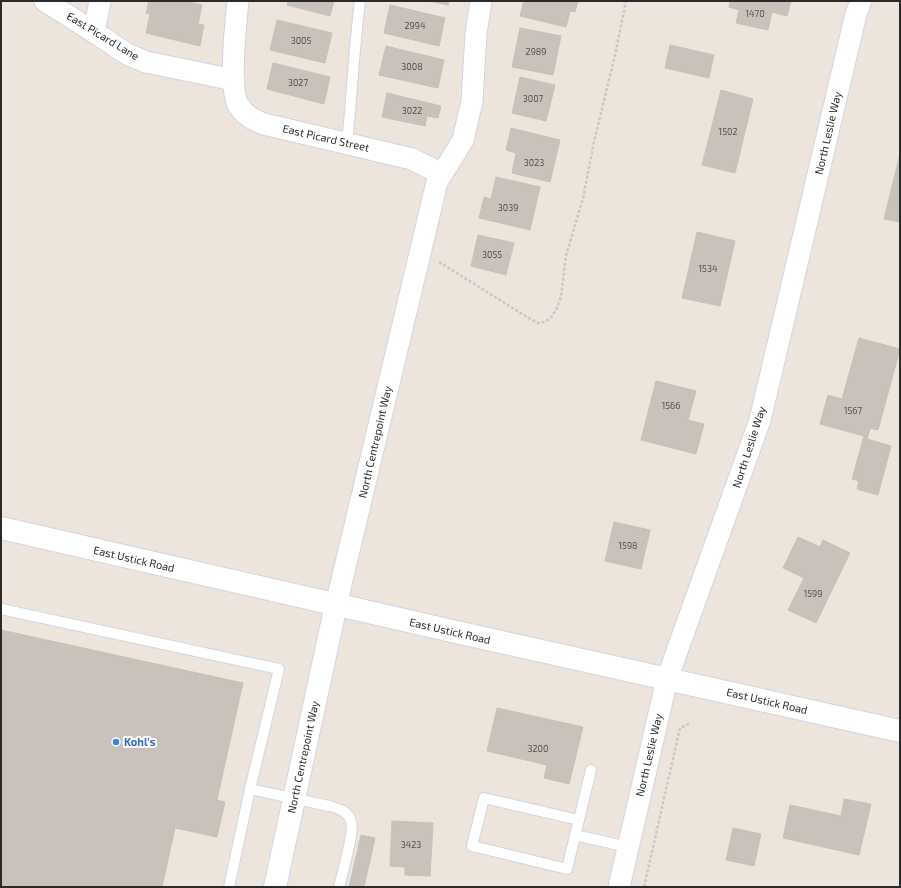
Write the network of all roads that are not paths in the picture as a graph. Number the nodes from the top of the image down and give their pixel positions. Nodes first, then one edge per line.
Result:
1 (45, 1) edge
2 (100, 1) edge
3 (238, 1) edge
4 (360, 1) edge
5 (481, 1) edge
6 (861, 1) edge
7 (94, 32) junction
8 (234, 80) junction
9 (347, 143) junction
10 (442, 174) junction
11 (1, 528) edge
12 (336, 605) junction
13 (1, 609) edge
14 (667, 679) junction
15 (900, 731) edge
16 (591, 770) dead end
17 (250, 789) junction
18 (294, 799) junction
19 (579, 820) junction
20 (575, 835) junction
21 (628, 847) junction
22 (230, 887) edge
23 (275, 887) edge
24 (339, 887) edge
25 (619, 887) edge

1 - 7 street, East Picard Lane
2 - 7 street
3 - 8 street, East Picard Street
4 - 9 lane
5 - 10 street, North Centrepoint Way
6 - 14 street, North Leslie Way
7 - 8 street, East Picard Lane
8 - 9 street, East Picard Street
9 - 10 street, East Picard Street
10 - 12 street, North Centrepoint Way
11 - 12 main road, East Ustick Road
12 - 14 main road, East Ustick Road
12 - 18 main road, North Centrepoint Way
13 - 17 lane
14 - 15 main road, East Ustick Road
14 - 21 street, North Leslie Way
16 - 19 lane
17 - 18 lane
17 - 22 lane
18 - 23 main road, North Centrepoint Way
18 - 24 lane
19 - 20 lane
19 - 20 lane
20 - 21 lane
21 - 25 street, North Leslie Way

